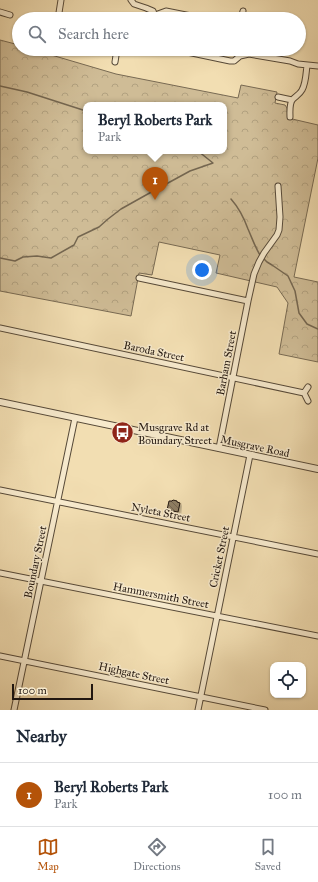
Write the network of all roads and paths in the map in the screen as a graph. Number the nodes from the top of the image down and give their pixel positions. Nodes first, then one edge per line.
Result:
1 (61, 0) edge
2 (131, 0) edge
3 (0, 12) edge
4 (59, 12) edge
5 (153, 12) edge
6 (10, 14) dead end
7 (116, 56) edge
8 (206, 56) edge
9 (240, 56) edge
10 (259, 56) edge
11 (115, 62) dead end
12 (307, 65) junction
13 (318, 66) edge
14 (278, 97) dead end
15 (292, 100) junction
16 (290, 117) dead end
17 (278, 186) dead end
18 (139, 278) dead end
19 (248, 301) junction
20 (0, 328) edge
21 (233, 377) junction
22 (308, 387) dead end
23 (304, 392) junction
24 (308, 400) dead end
25 (0, 402) edge
26 (75, 418) junction
27 (219, 448) junction
28 (250, 455) junction
29 (318, 469) edge
30 (0, 490) edge
31 (58, 501) junction
32 (234, 537) junction
33 (318, 554) edge
34 (0, 573) edge
35 (41, 581) junction
36 (217, 616) junction
37 (318, 636) edge
38 (0, 656) edge
39 (24, 661) junction
40 (201, 697) junction
41 (14, 710) edge
42 (198, 710) edge
43 (265, 710) edge

1 - 4 street
2 - 5 street
3 - 6 street
7 - 11 street
8 - 9 street
10 - 12 street
12 - 13 street
12 - 15 street
14 - 15 street
15 - 16 street
17 - 19 street, Barham Street
18 - 19 street
19 - 21 street, Barham Street
20 - 21 street, Baroda Street
21 - 23 street, Baroda Street
21 - 27 street, Barham Street
22 - 23 street
23 - 24 street
25 - 26 street, Musgrave Road
26 - 27 street, Musgrave Road
26 - 31 street, Boundary Street
27 - 28 street, Musgrave Road
28 - 29 street, Musgrave Road
28 - 32 street, Cricket Street
30 - 31 street, Nyleta Street
31 - 32 street, Nyleta Street
31 - 35 street, Boundary Street
32 - 33 street, Nyleta Street
32 - 36 street, Cricket Street
34 - 35 street, Hammersmith Street
35 - 36 street, Hammersmith Street
35 - 39 street, Boundary Street
36 - 37 street, Hammersmith Street
36 - 40 street, Cricket Street
38 - 39 street, Highgate Street
39 - 40 street, Highgate Street
39 - 41 street, Boundary Street
40 - 42 street, Cricket Street
40 - 43 street, Highgate Street

